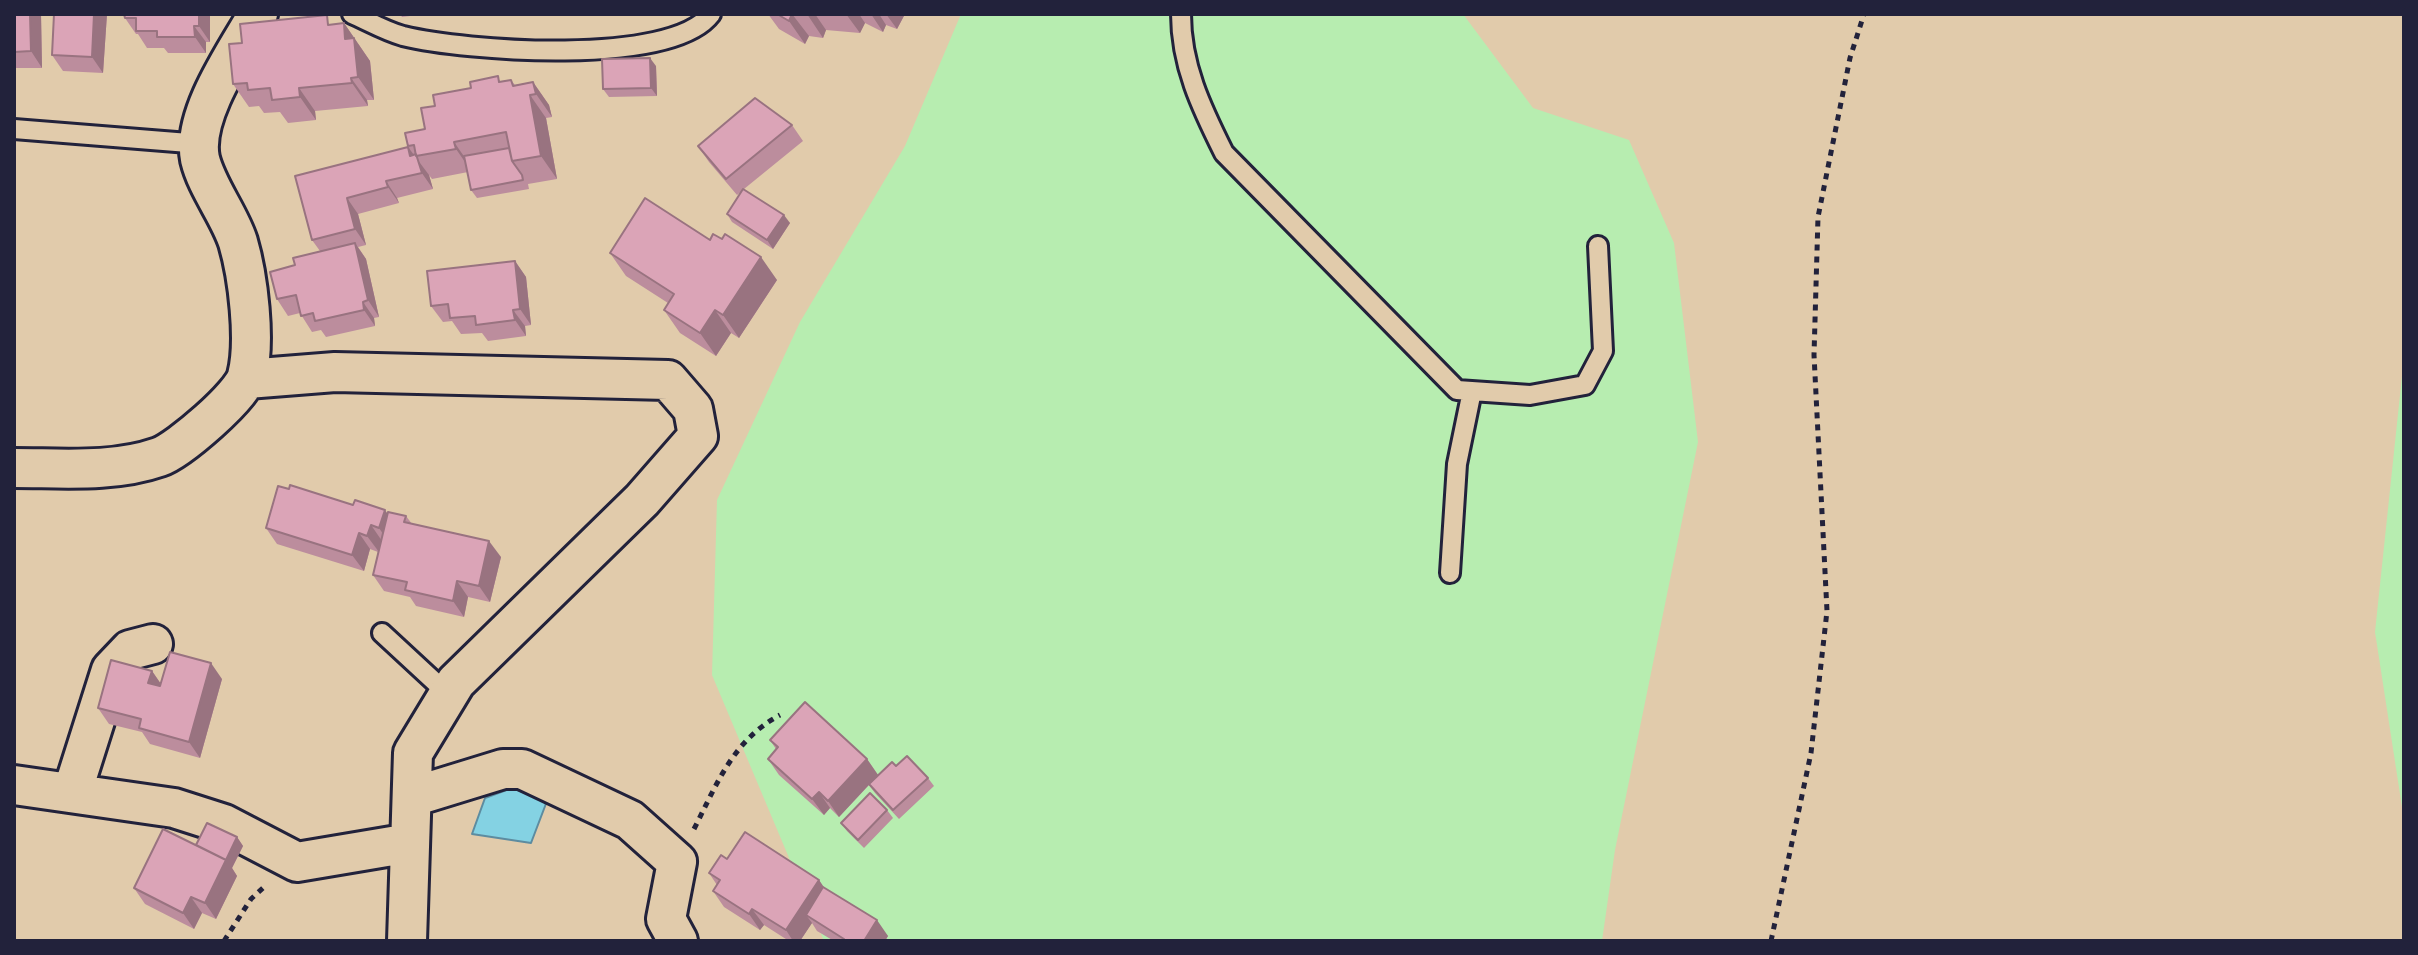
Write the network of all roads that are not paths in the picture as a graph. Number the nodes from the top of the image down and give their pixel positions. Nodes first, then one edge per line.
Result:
1 (258, 14) edge
2 (352, 14) edge
3 (711, 14) edge
4 (1181, 14) edge
5 (14, 129) edge
6 (201, 144) junction
7 (1598, 246) dead end
8 (247, 379) junction
9 (1472, 391) junction
10 (14, 468) edge
11 (1450, 573) dead end
12 (382, 633) dead end
13 (153, 644) dead end
14 (449, 695) junction
15 (14, 785) edge
16 (72, 793) junction
17 (412, 797) junction
18 (410, 843) junction
19 (407, 941) edge
20 (678, 941) edge

1 - 6 street
2 - 3 lane
4 - 9 lane
5 - 6 lane
6 - 8 street
7 - 9 lane
8 - 10 street
8 - 14 street
9 - 11 lane
12 - 14 lane
13 - 16 street
14 - 17 street
15 - 16 street
16 - 18 street
17 - 18 street
17 - 20 street
18 - 19 street

